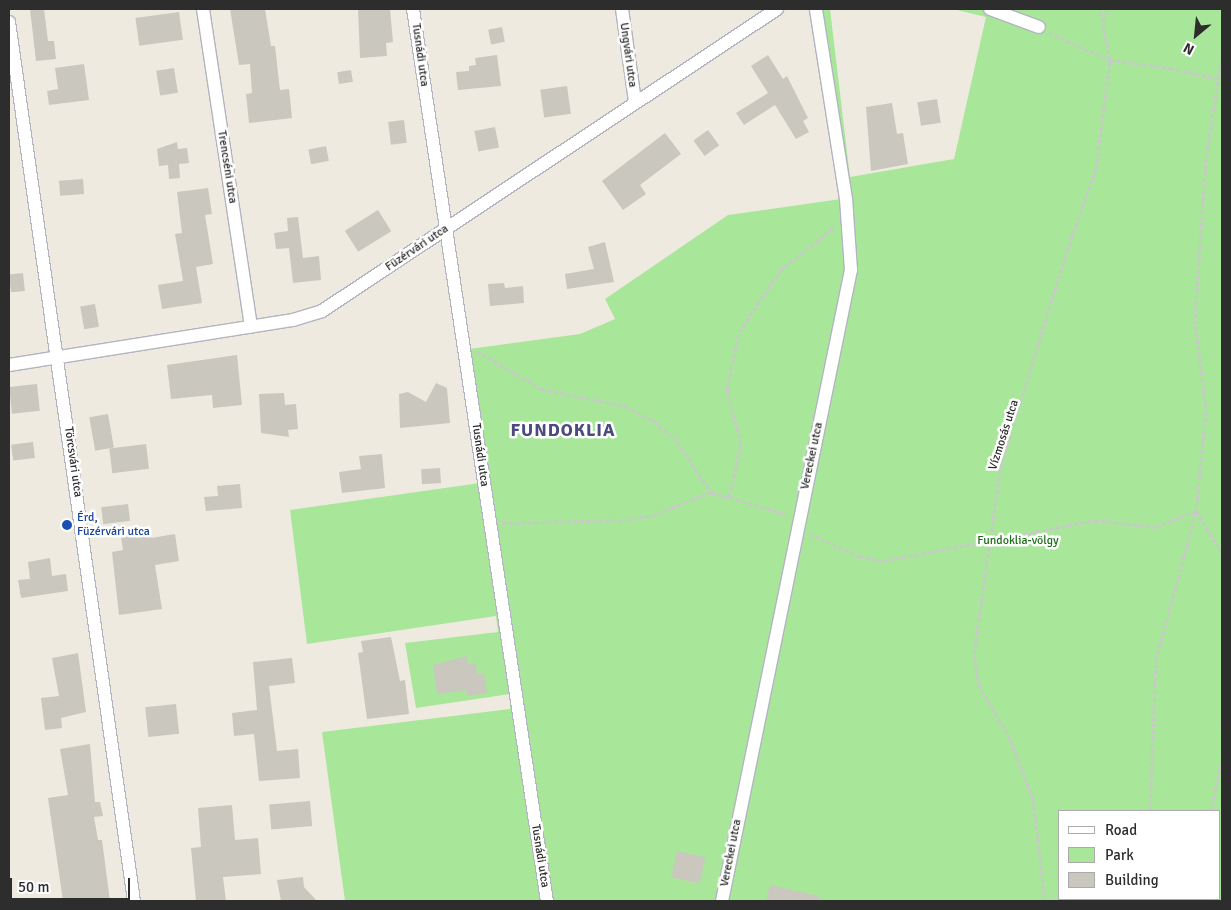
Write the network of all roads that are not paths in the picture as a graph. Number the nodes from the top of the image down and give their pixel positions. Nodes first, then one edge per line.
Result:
1 (204, 9) edge
2 (414, 9) edge
3 (622, 9) edge
4 (777, 9) edge
5 (816, 9) edge
6 (990, 9) edge
7 (9, 22) edge
8 (1039, 27) road end
9 (635, 101) junction
10 (445, 229) junction
11 (251, 326) junction
12 (58, 358) junction
13 (9, 365) edge
14 (134, 901) edge
15 (547, 901) edge
16 (722, 901) edge

1 - 11 street, Trencséni utca
2 - 10 street, Tusnádi utca
3 - 9 street, Ungvári utca
4 - 9 street, Füzérvári utca
5 - 16 street, Vereckei utca
6 - 8 street
7 - 12 street, Törcsvári utca
9 - 10 street, Füzérvári utca
10 - 11 street, Füzérvári utca
10 - 15 street, Tusnádi utca
11 - 12 street, Füzérvári utca
12 - 13 street, Füzérvári utca
12 - 14 street, Törcsvári utca

